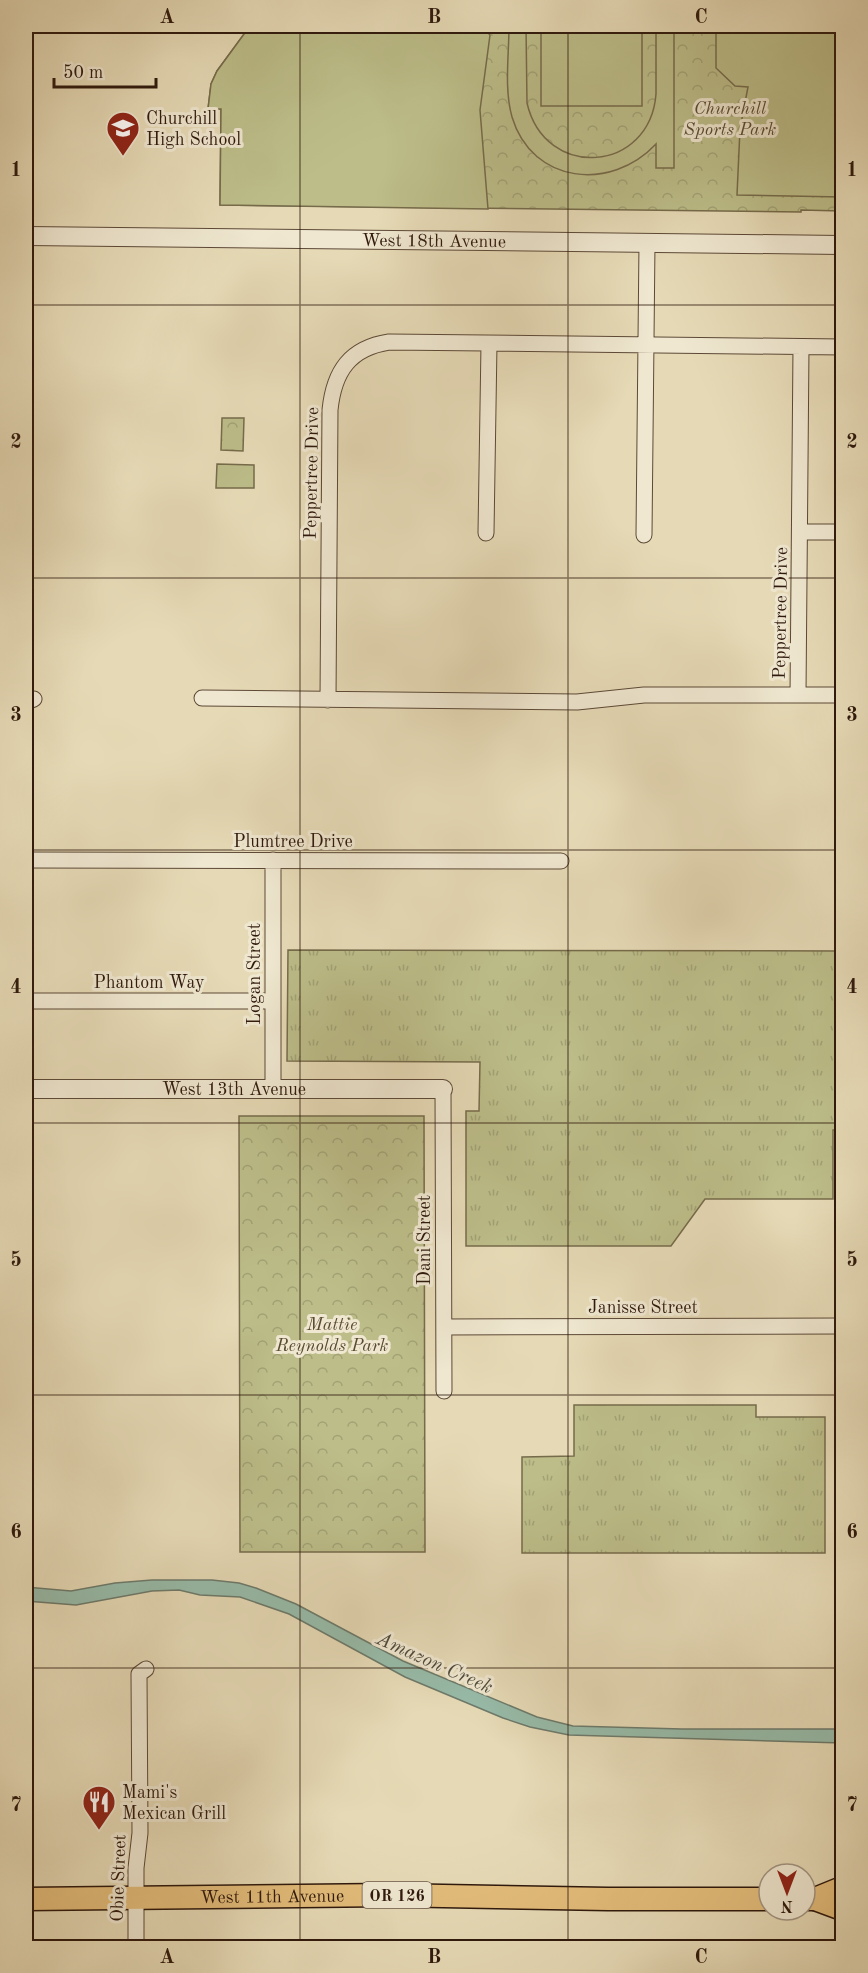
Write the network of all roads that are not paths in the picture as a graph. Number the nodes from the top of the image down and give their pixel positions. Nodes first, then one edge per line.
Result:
1 (26, 236) edge
2 (647, 243) junction
3 (843, 245) edge
4 (489, 344) junction
5 (646, 345) junction
6 (801, 346) junction
7 (843, 347) edge
8 (800, 532) junction
9 (843, 532) edge
10 (486, 533) dead end
11 (644, 536) dead end
12 (798, 694) junction
13 (843, 695) edge
14 (202, 698) dead end
15 (328, 700) junction
16 (26, 860) edge
17 (273, 860) junction
18 (561, 861) dead end
19 (273, 1001) junction
20 (26, 1002) edge
21 (26, 1089) edge
22 (273, 1089) junction
23 (443, 1089) joint
24 (843, 1326) edge
25 (444, 1327) junction
26 (444, 1391) dead end
27 (146, 1668) dead end
28 (843, 1888) edge
29 (817, 1897) edge
30 (136, 1898) junction
31 (26, 1899) edge
32 (757, 1899) edge
33 (817, 1901) edge
34 (843, 1909) edge
35 (136, 1947) edge

1 - 2 street, West 18th Avenue
2 - 3 street, West 18th Avenue
2 - 5 street
4 - 5 street, Peppertree Drive
4 - 10 street
4 - 15 street, Peppertree Drive
5 - 6 street, Peppertree Drive
5 - 11 street
6 - 7 street, Peppertree Drive
6 - 8 street, Peppertree Drive
8 - 9 street, Peppertree Drive
8 - 12 street, Peppertree Drive
12 - 13 street, Peppertree Drive
12 - 15 street, Peppertree Drive
14 - 15 street, Peppertree Drive
16 - 17 street, Plumtree Drive
17 - 18 street, Plumtree Drive
17 - 19 street, Logan Street
19 - 20 street, Phantom Way
19 - 22 street, Logan Street
21 - 22 street, West 13th Avenue
22 - 23 street, West 13th Avenue
23 - 25 street, Dani Street
24 - 25 street, Janisse Street
25 - 26 street, Dani Street
27 - 30 street, Obie Street
28 - 29 main road
30 - 31 main road, West 11th Avenue / OR 126
30 - 32 main road, West 11th Avenue / OR 126
30 - 35 street, Obie Street
33 - 34 main road

